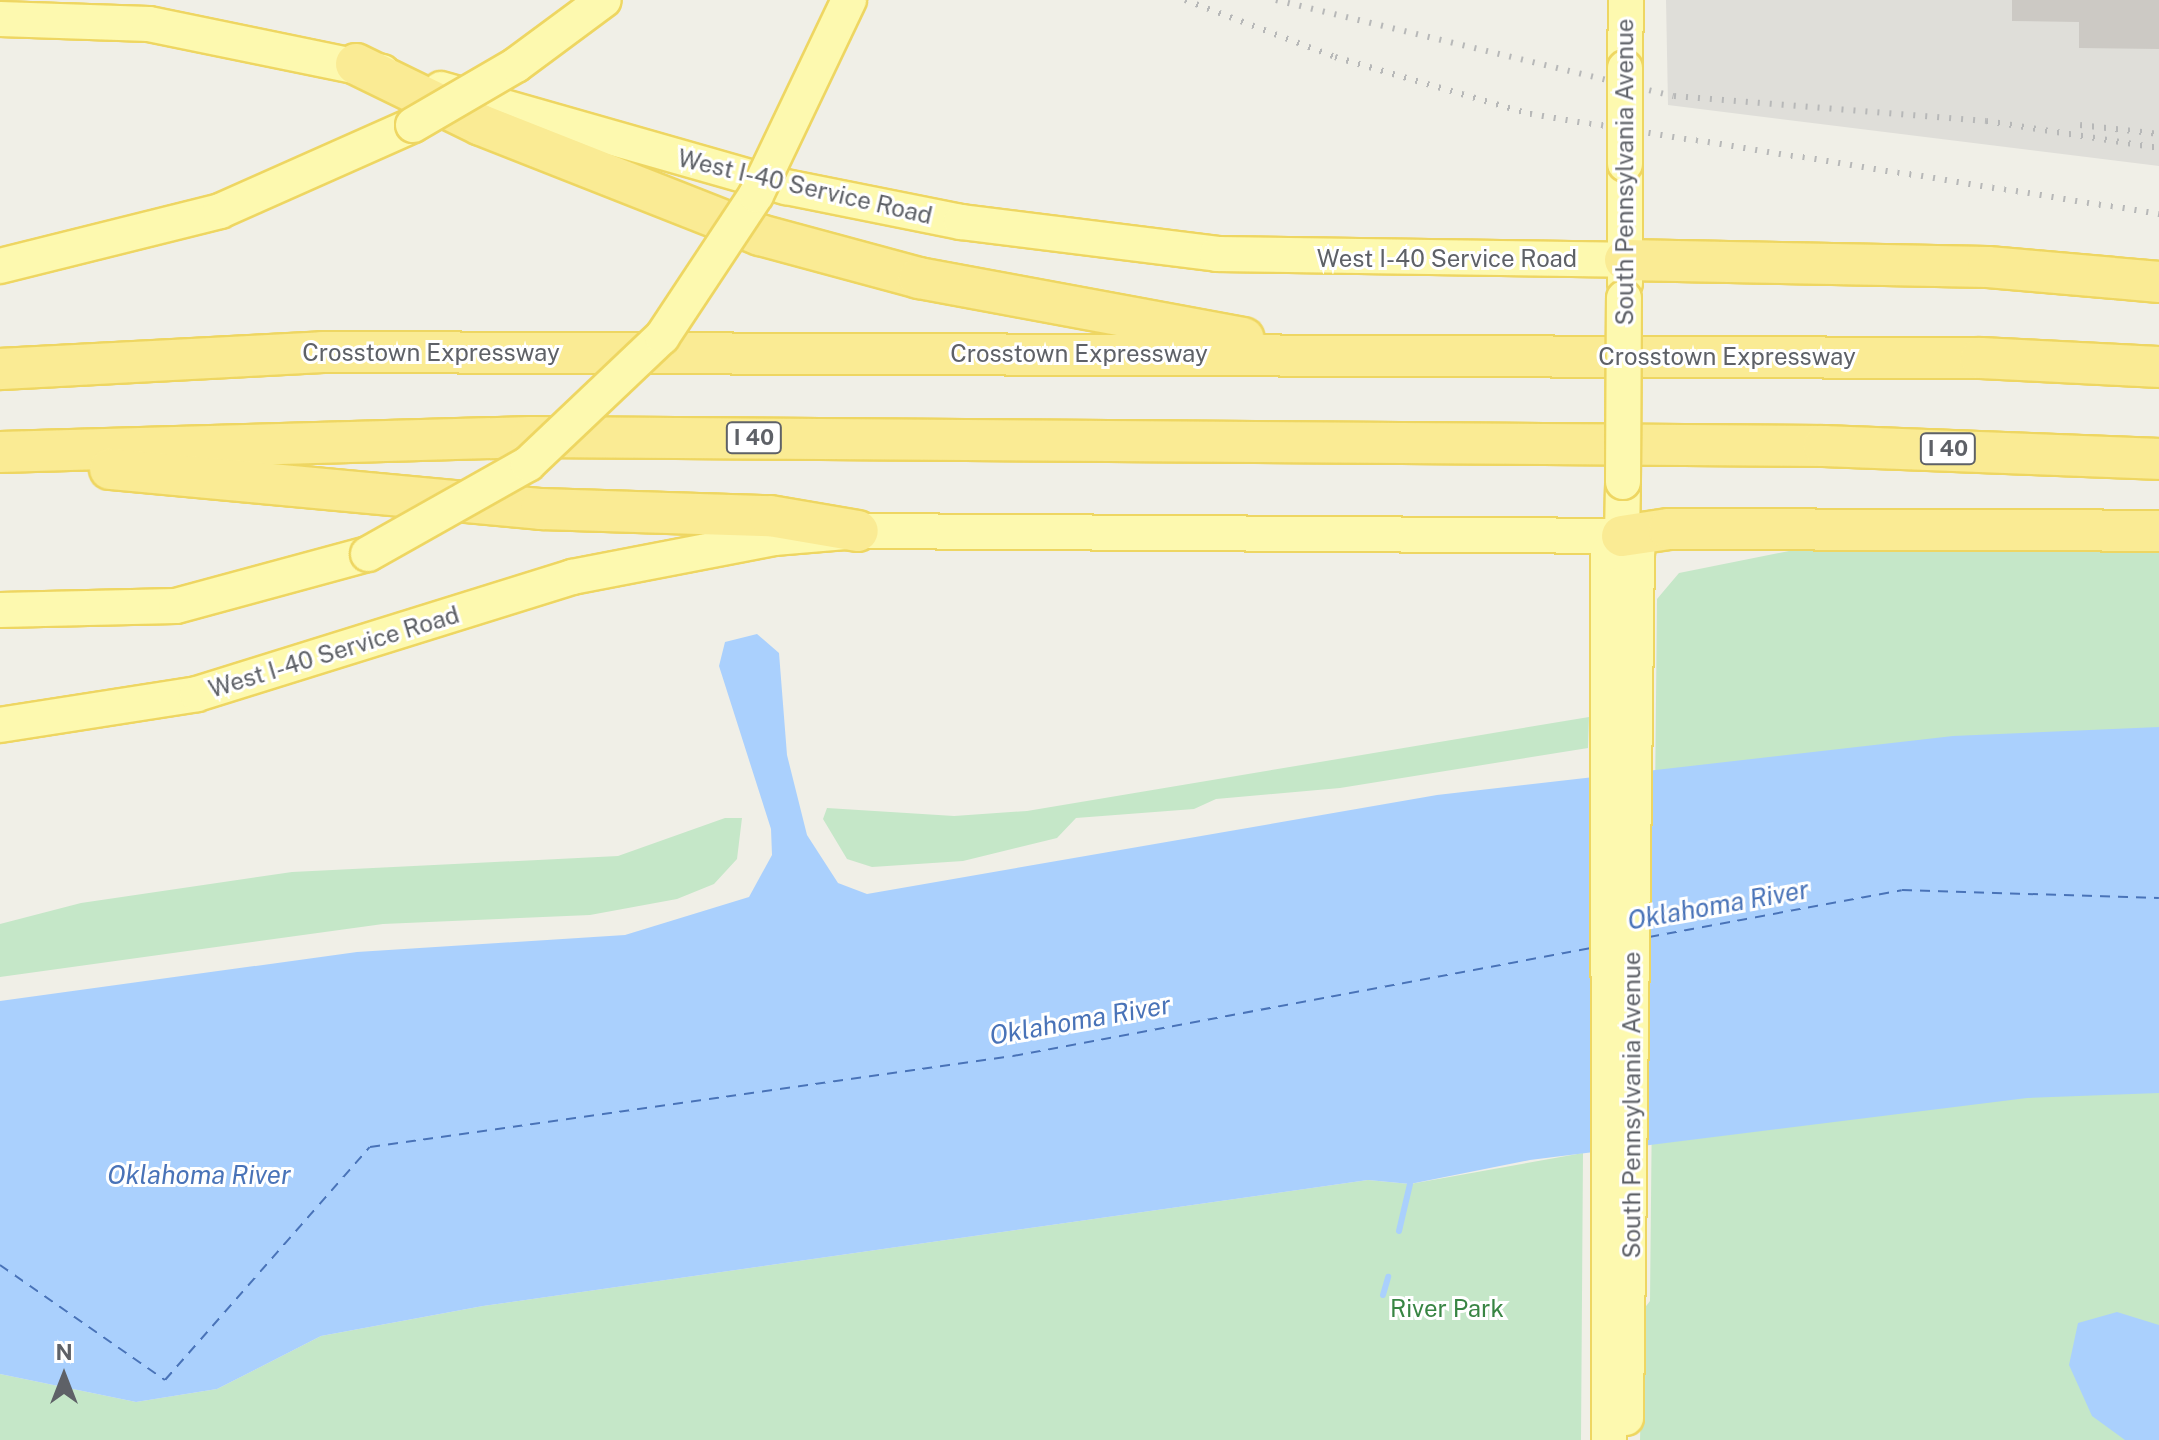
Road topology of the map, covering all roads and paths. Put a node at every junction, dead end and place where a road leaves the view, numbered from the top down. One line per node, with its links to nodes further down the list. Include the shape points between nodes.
1 (604, 0): 6 (main road, bridge, via 516,65 413,125 220,211)
2 (849, 0): 18 (main road, bridge, via 756,195 662,337 528,464 368,554 176,606)
3 (1626, 0): 7 (main road, South Pennsylvania Avenue, bridge)
4 (0, 19): 5 (main road, West I-40 Service Road, via 149,24)
5 (356, 64): 7 (main road, West I-40 Service Road, via 786,187 961,222 1217,254); 9 (highway, via 481,125 838,258)
6 (0, 266)
7 (1625, 279): 8 (highway, via 1988,267); 17 (main road, South Pennsylvania Avenue, bridge)
8 (2159, 282)
9 (1322, 355): 10 (highway, Crosstown Expressway, via 1981,358); 11 (highway, Crosstown Expressway, via 322,352)
10 (2159, 367)
11 (0, 369)
12 (0, 452): 13 (highway, I 40, via 531,437 1809,446)
13 (2159, 459)
14 (0, 460): 15 (highway, via 541,509 770,516)
15 (858, 531): 17 (main road, West I-40 Service Road); 19 (main road, West I-40 Service Road, via 643,560 197,694)
16 (2159, 531): 17 (highway, via 1669,529)
17 (1622, 536): 20 (main road, South Pennsylvania Avenue, via 1608,553 1622,597)
18 (0, 610)
19 (0, 725)
20 (1617, 1312): 21 (main road, South Pennsylvania Avenue); 22 (main road, South Pennsylvania Avenue)
21 (1609, 1440)
22 (1624, 1440)

